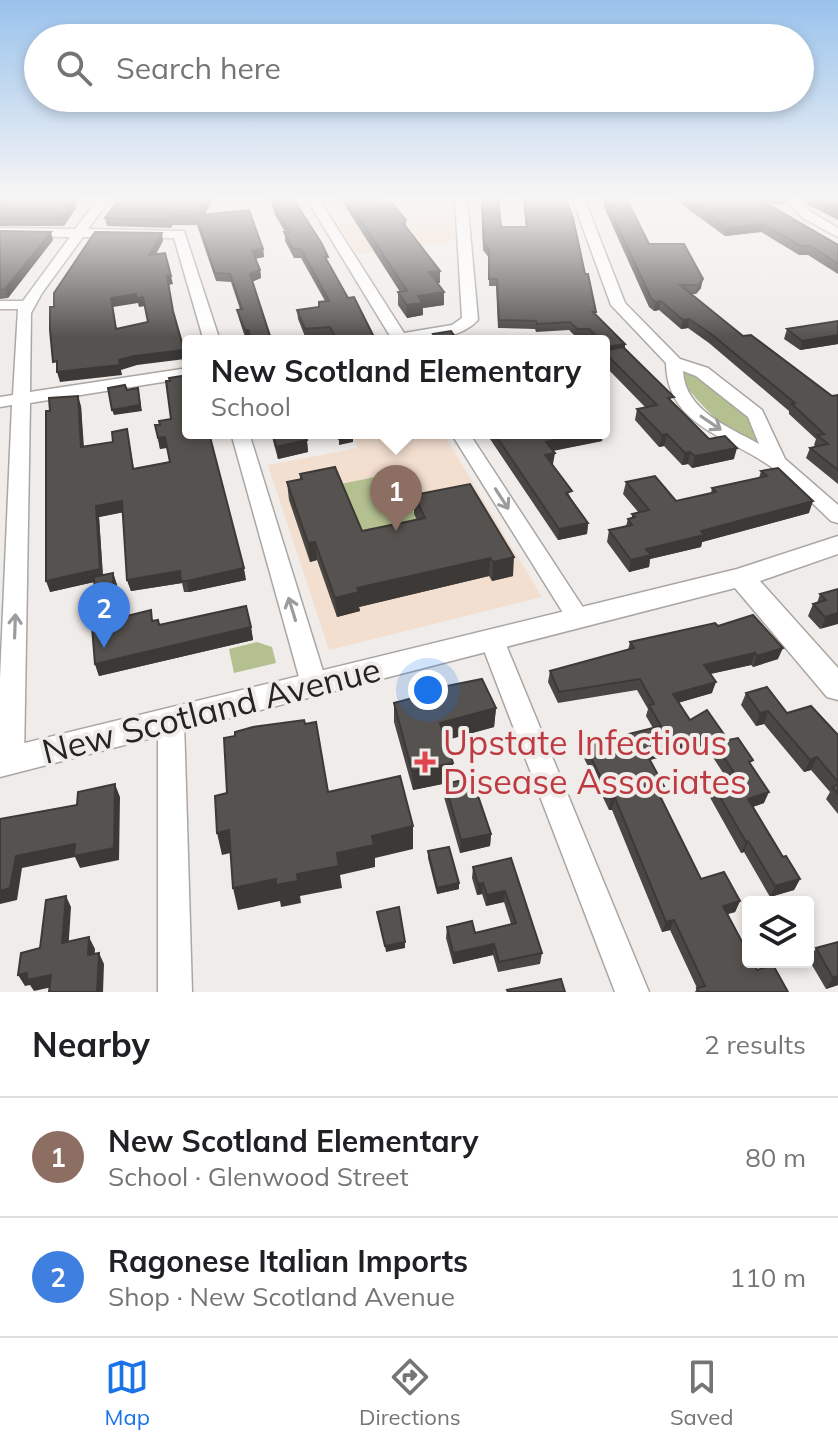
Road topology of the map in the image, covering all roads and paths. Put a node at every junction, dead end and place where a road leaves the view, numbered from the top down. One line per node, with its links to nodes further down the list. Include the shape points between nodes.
1 (72, 244): 7 (street)
2 (184, 244): 8 (street)
3 (339, 244): 9 (street)
4 (465, 244): 10 (street, via 470,321)
5 (595, 244): 11 (street, via 618,305)
6 (0, 305): 7 (street)
7 (27, 305): 13 (street)
8 (210, 335)
9 (393, 335)
10 (423, 335)
11 (674, 362): 16 (street, via 702,372 756,414); 16 (street, one-way to 16, via 672,377 688,405)
12 (182, 374): 13 (street)
13 (11, 401): 25 (street, one-way to 13)
14 (242, 439): 22 (street, one-way to 14)
15 (464, 439): 20 (street, one-way to 20)
16 (776, 461): 17 (street)
17 (838, 516)
18 (838, 545): 19 (street, New Scotland Avenue)
19 (741, 577): 20 (street, New Scotland Avenue); 23 (street)
20 (578, 618): 21 (street, New Scotland Avenue)
21 (492, 640): 22 (street, New Scotland Avenue); 27 (street)
22 (314, 684): 24 (street, New Scotland Avenue)
23 (838, 688)
24 (171, 720): 25 (street, New Scotland Avenue); 26 (street)
25 (5, 761)
26 (175, 992)
27 (632, 992)

